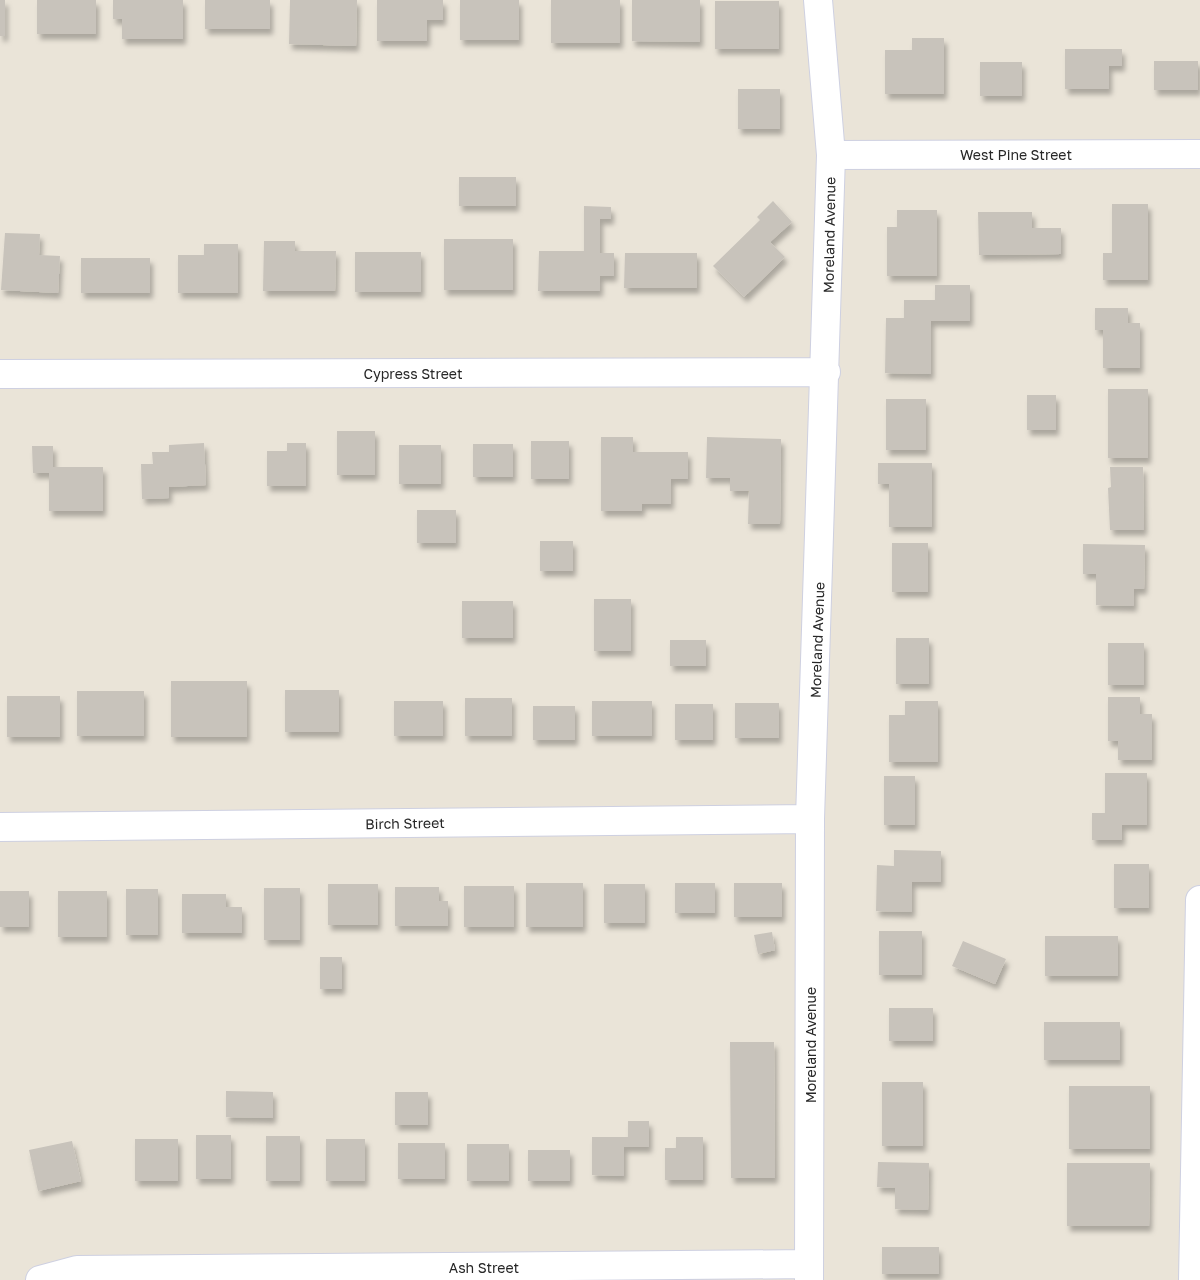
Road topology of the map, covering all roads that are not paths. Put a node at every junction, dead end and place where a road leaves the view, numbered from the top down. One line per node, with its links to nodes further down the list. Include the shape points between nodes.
1 (818, 0): 3 (street, Moreland Avenue)
2 (1200, 154): 3 (street, West Pine Street)
3 (832, 155): 4 (street, Moreland Avenue)
4 (826, 372): 5 (street, Cypress Street); 6 (street, Moreland Avenue)
5 (0, 374)
6 (810, 819): 7 (street, Birch Street); 9 (street, Moreland Avenue)
7 (0, 827)
8 (1200, 900): 11 (street)
9 (809, 1272): 10 (street, Ash Street, via 77,1270)
10 (40, 1280)
11 (1193, 1280)

